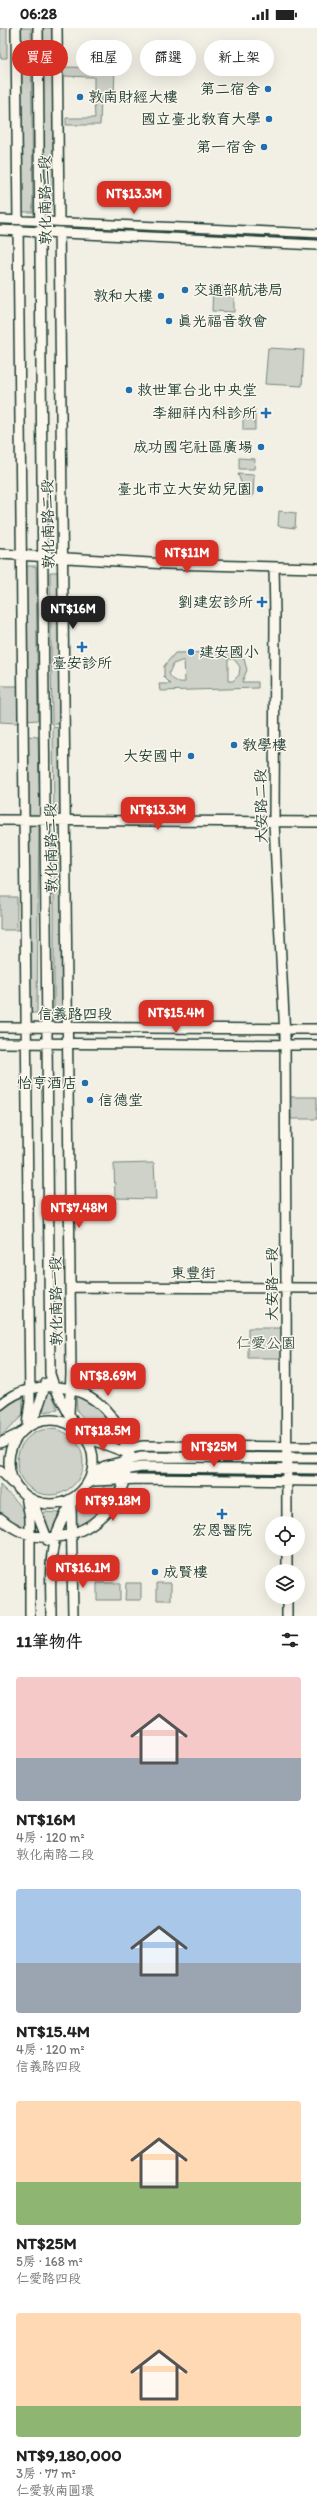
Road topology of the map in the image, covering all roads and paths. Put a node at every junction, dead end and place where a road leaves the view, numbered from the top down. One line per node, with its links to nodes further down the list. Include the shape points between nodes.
1 (16, 28): 5 (main road, 敦化南路二段)
2 (38, 28): 6 (main road, 敦化南路二段)
3 (57, 28): 7 (main road, 敦化南路二段)
4 (0, 220): 5 (main road)
5 (18, 220): 6 (main road); 9 (main road, 敦化南路二段)
6 (39, 221): 7 (main road); 10 (main road, 敦化南路二段)
7 (59, 222): 11 (main road, 敦化南路二段); 12 (main road)
8 (0, 230): 9 (main road)
9 (18, 231): 10 (main road); 15 (main road, 敦化南路二段)
10 (39, 232): 11 (main road); 16 (main road, 敦化南路二段)
11 (59, 233): 13 (main road); 17 (main road, 敦化南路二段)
12 (317, 234)
13 (317, 245)
14 (0, 554): 15 (main road)
15 (21, 555): 16 (main road); 21 (main road, 敦化南路二段)
16 (42, 556): 17 (main road); 22 (main road, 敦化南路二段)
17 (62, 558): 18 (main road); 23 (main road, 敦化南路二段)
18 (274, 567): 19 (main road); 25 (main road, 大安路二段)
19 (317, 568)
20 (0, 820): 21 (main road)
21 (23, 820): 22 (main road); 27 (main road, 敦化南路二段)
22 (44, 820): 23 (main road); 28 (main road, 敦化南路二段)
23 (65, 821): 25 (main road, via 197,820); 29 (main road, 敦化南路二段)
24 (317, 822): 25 (main road)
25 (274, 823): 30 (main road, 大安路二段)
26 (0, 1027): 27 (main road, 信義路四段)
27 (25, 1028): 28 (main road, 信義路四段); 33 (main road, 敦化南路二段)
28 (47, 1028): 29 (main road, 信義路四段); 34 (main road, 敦化南路一段)
29 (66, 1028): 30 (main road, 信義路四段); 35 (main road, 敦化南路二段)
30 (285, 1029): 31 (main road, 信義路四段); 36 (main road, 大安路二段)
31 (317, 1029)
32 (0, 1043): 33 (main road, 信義路四段)
33 (25, 1043): 34 (main road, 信義路四段); 42 (main road, 敦化南路一段)
34 (47, 1043): 35 (main road, 信義路四段); 41 (main road, 敦化南路一段)
35 (67, 1044): 36 (main road, 信義路四段); 38 (main road, 敦化南路一段)
36 (285, 1045): 37 (main road, 信義路四段); 39 (main road, 大安路一段)
37 (317, 1045)
38 (70, 1287): 39 (main road, 東豐街); 43 (main road, 敦化南路一段)
39 (286, 1288): 40 (main road, 東豐街); 50 (main road, 大安路一段)
40 (317, 1288)
41 (49, 1386): 42 (main road); 43 (main road); 45 (main road, 敦化南路一段); 46 (main road, 敦化南路一段, via 37,1411)
42 (29, 1389): 44 (main road); 46 (main road, 敦化南路一段)
43 (70, 1389): 45 (main road, 敦化南路一段); 52 (main road, via 87,1396 107,1412 120,1430)
44 (0, 1405)
45 (69, 1413): 47 (main road, 敦化南路一段)
46 (23, 1429): 47 (main road, via 46,1420 63,1421); 49 (main road); 63 (main road, via 10,1449 8,1462)
47 (77, 1429): 48 (main road)
48 (85, 1437): 52 (main road); 59 (main road, via 92,1454)
49 (0, 1442)
50 (287, 1446): 51 (main road); 52 (main road, via 142,1446); 53 (main road, 大安路一段)
51 (317, 1447)
52 (126, 1454): 53 (main road, via 141,1457); 58 (main road); 59 (main road, via 104,1466)
53 (287, 1458): 54 (main road); 55 (main road, 大安路一段)
54 (317, 1458)
55 (287, 1469): 56 (main road); 58 (main road, via 141,1467); 60 (main road, 大安路一段)
56 (317, 1469)
57 (0, 1471): 63 (main road)
58 (125, 1475): 59 (main road); 60 (main road); 69 (main road, via 114,1503 106,1513 87,1528)
59 (90, 1480): 64 (main road)
60 (287, 1480): 61 (main road); 67 (main road, 大安路一段)
61 (317, 1480)
62 (0, 1481): 63 (main road)
63 (14, 1484): 65 (main road)
64 (78, 1495): 65 (main road, via 57,1504 35,1501); 66 (main road)
65 (26, 1496): 70 (main road); 71 (main road)
66 (71, 1503): 69 (main road); 71 (main road)
67 (287, 1516)
68 (0, 1518): 70 (main road, via 13,1528)
69 (72, 1534): 71 (main road); 75 (main road)
70 (30, 1535): 71 (main road); 73 (main road)
71 (51, 1537): 74 (main road)
72 (287, 1604): 76 (main road)
73 (30, 1616)
74 (51, 1616)
75 (73, 1616)
76 (287, 1616)

